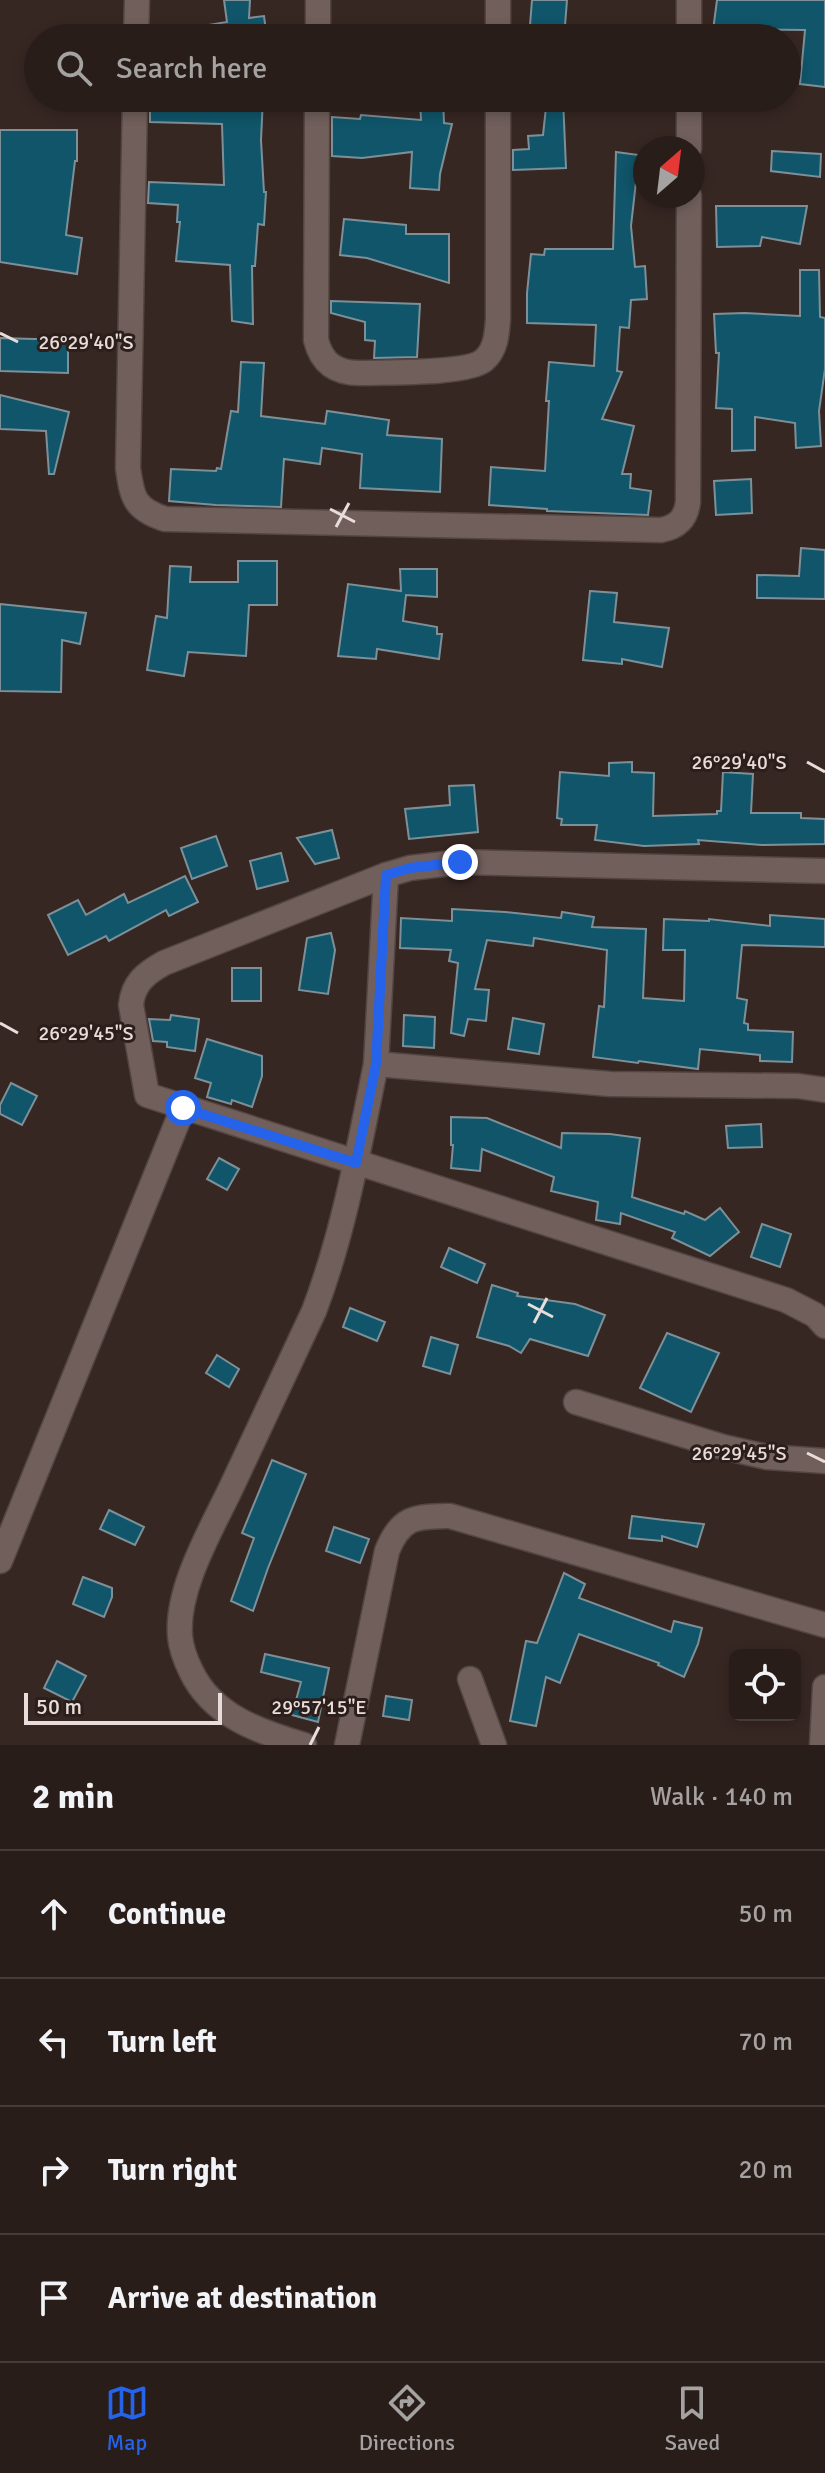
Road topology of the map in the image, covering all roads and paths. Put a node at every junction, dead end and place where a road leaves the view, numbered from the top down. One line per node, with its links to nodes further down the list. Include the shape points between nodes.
1 (137, 0): 5 (street)
2 (318, 0): 6 (street)
3 (498, 0): 7 (street)
4 (689, 0): 8 (street)
5 (136, 24)
6 (318, 24)
7 (498, 24)
8 (689, 24)
9 (135, 112): 14 (street, via 128,468 139,505 165,519 671,528 686,514 688,502)
10 (317, 112): 11 (street, via 316,340 325,361 344,373 469,368 487,358 498,319)
11 (498, 112)
12 (689, 112): 13 (street)
13 (689, 136)
14 (689, 208)
15 (825, 871): 16 (street, via 460,862)
16 (386, 875): 17 (street); 19 (street, via 164,963 141,978 131,1005 147,1095)
17 (376, 1064): 18 (street, via 610,1084); 20 (street)
18 (825, 1090)
19 (183, 1108): 20 (street); 24 (street)
20 (356, 1163): 21 (street, via 786,1300); 28 (street, via 325,1283 198,1557 181,1617 186,1660 215,1704 243,1723)
21 (825, 1326)
22 (576, 1402): 23 (street, via 723,1447)
23 (825, 1461)
24 (0, 1561)
25 (825, 1625): 29 (street, via 450,1516 417,1517 394,1534 387,1551)
26 (470, 1679): 30 (street)
27 (825, 1687): 31 (street)
28 (304, 1745)
29 (347, 1745)
30 (494, 1745)
31 (822, 1745)

